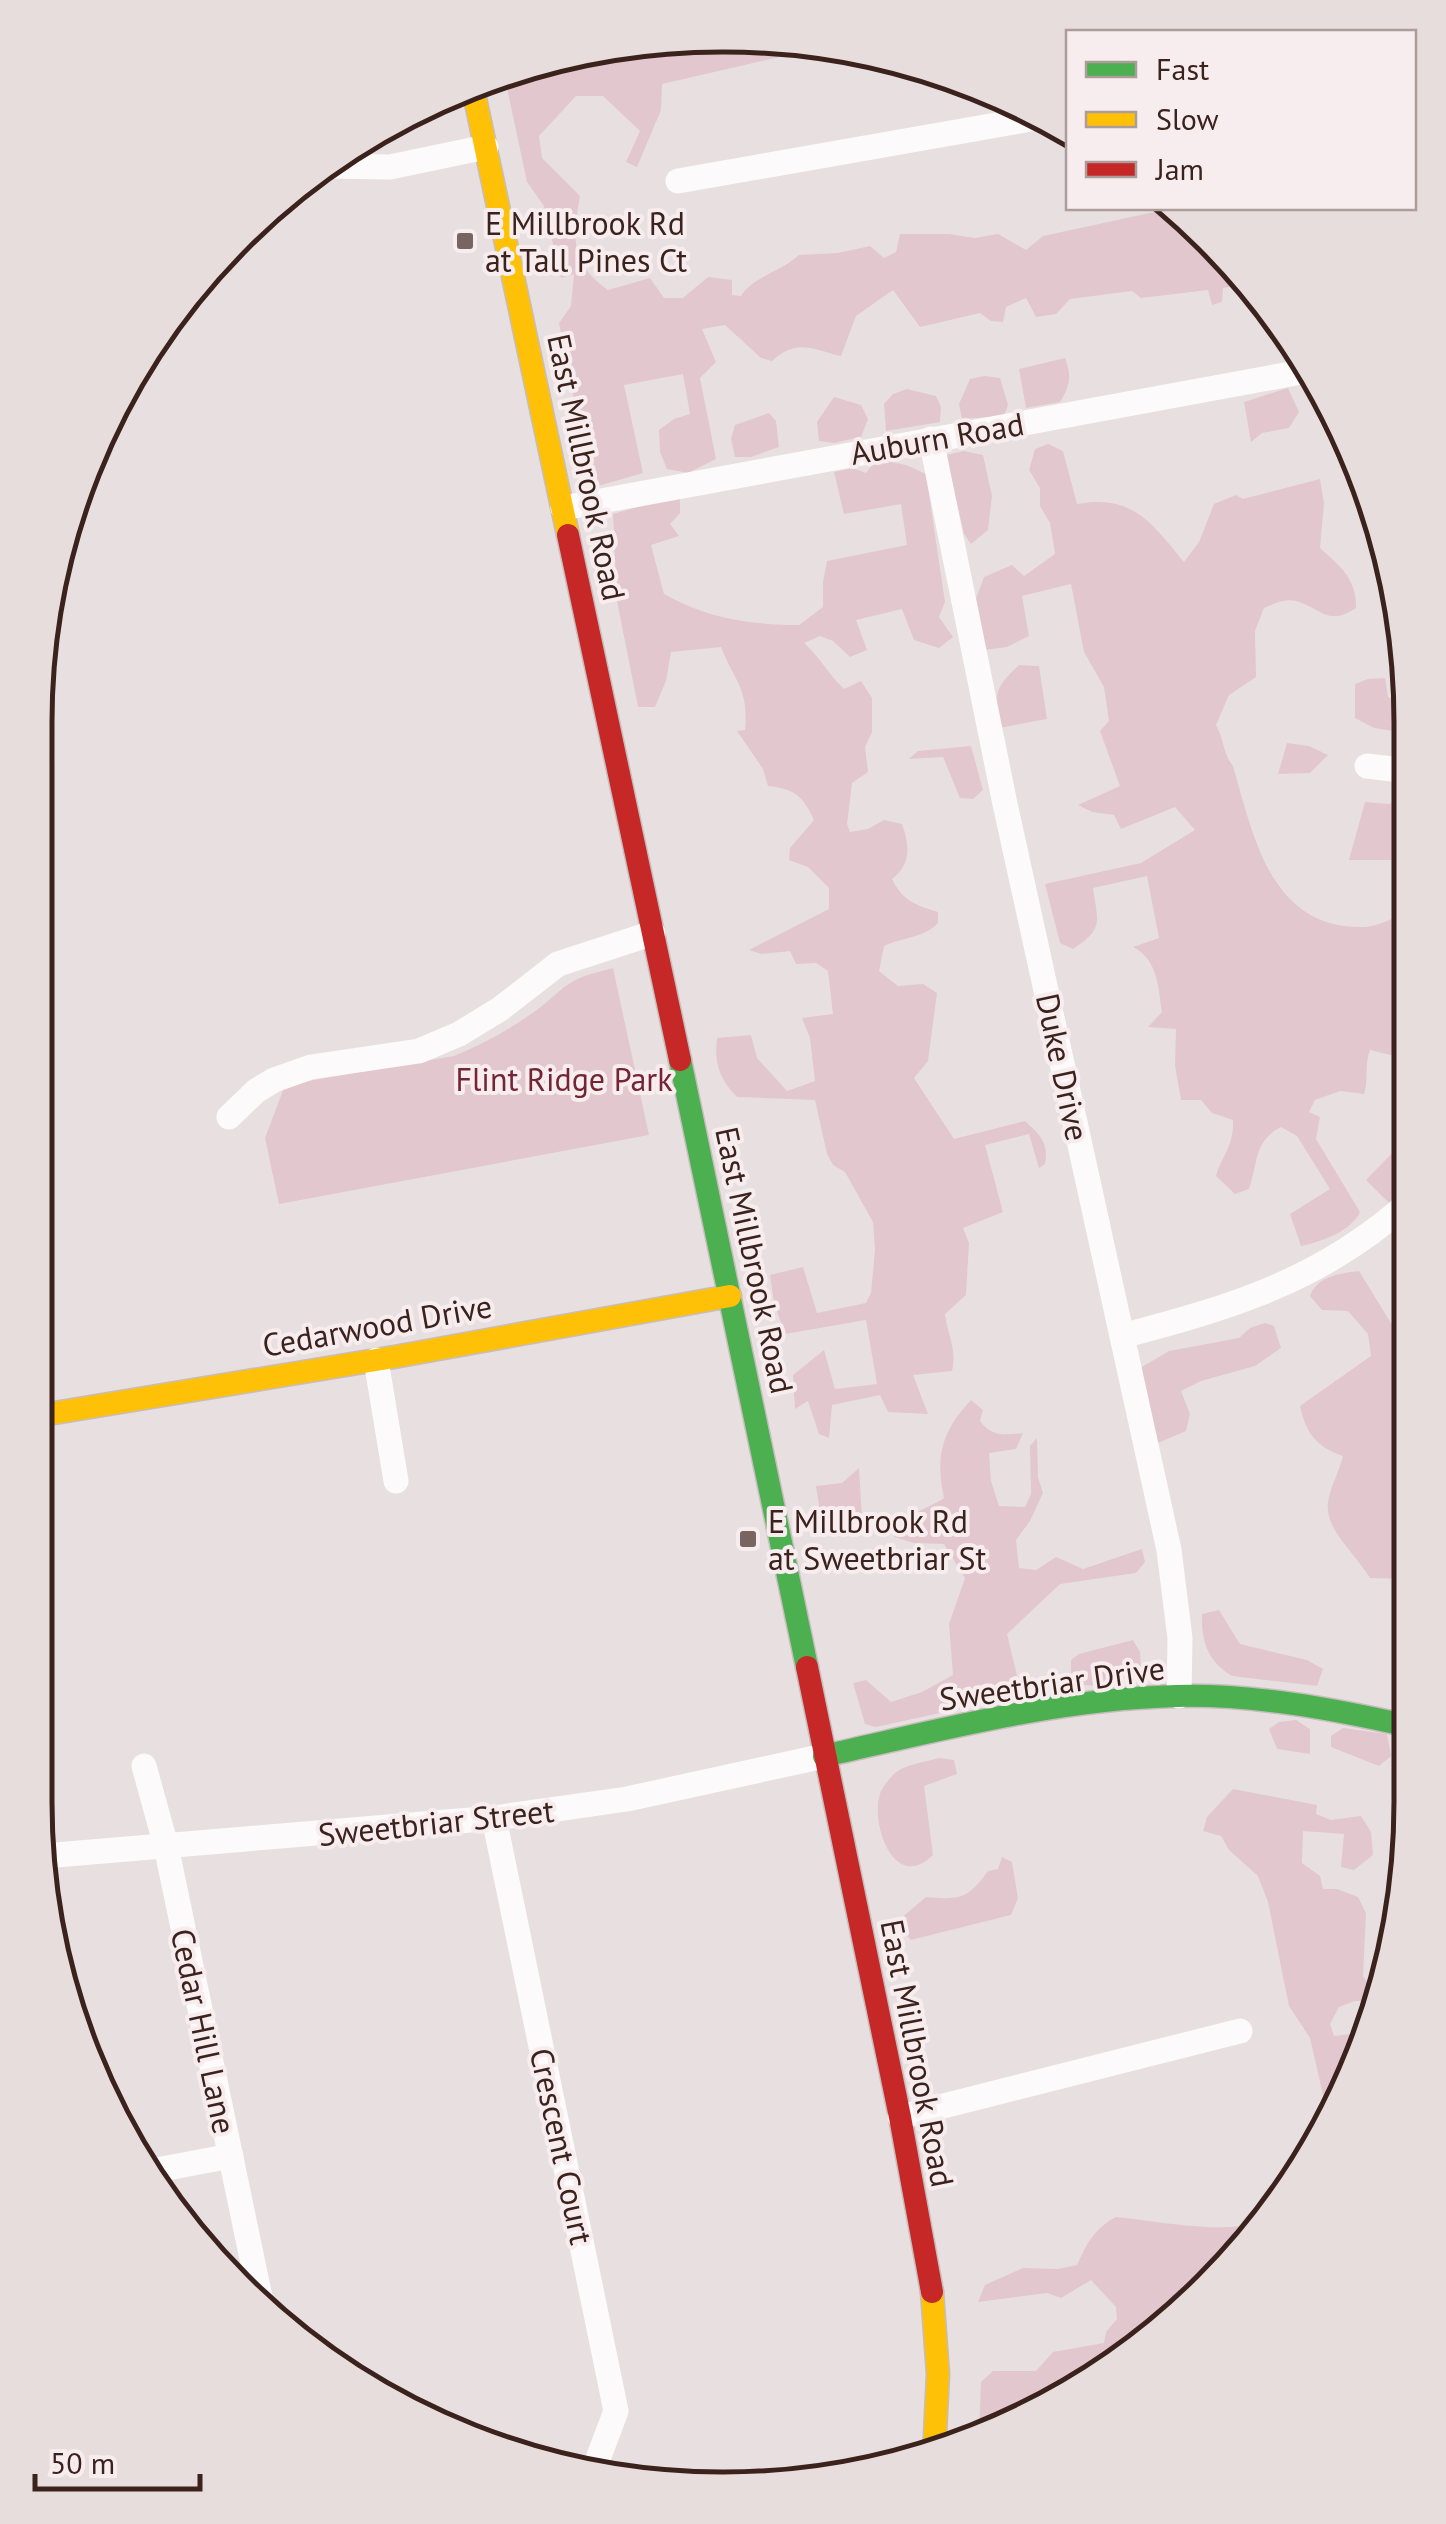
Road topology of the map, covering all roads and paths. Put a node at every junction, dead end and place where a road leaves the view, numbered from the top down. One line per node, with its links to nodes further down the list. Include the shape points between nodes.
1 (476, 100): 3 (main road, East Millbrook Road)
2 (1018, 121): 5 (street)
3 (486, 147): 4 (street, via 390,167); 8 (main road, East Millbrook Road)
4 (348, 166)
5 (678, 180)
6 (1295, 373): 7 (street, Auburn Road)
7 (931, 439): 8 (street, Auburn Road); 15 (street, Duke Drive)
8 (563, 508): 11 (main road, East Millbrook Road)
9 (1367, 766): 10 (street)
10 (1394, 769)
11 (653, 933): 12 (street, via 558,964 500,1009 420,1050 311,1067 274,1080); 14 (main road, East Millbrook Road)
12 (229, 1117)
13 (1394, 1215): 15 (street, via 1352,1248 1273,1290)
14 (730, 1296): 16 (main road, Cedarwood Drive); 21 (main road, East Millbrook Road)
15 (1122, 1336): 19 (street, Duke Drive, via 1176,1597)
16 (376, 1360): 17 (main road, Cedarwood Drive); 18 (street)
17 (52, 1413)
18 (396, 1480)
19 (1178, 1696): 20 (main road, Sweetbriar Drive, via 1318,1706); 21 (main road, Sweetbriar Drive, via 1050,1711)
20 (1394, 1723)
21 (824, 1756): 23 (street, Sweetbriar Street, via 627,1799); 27 (main road, East Millbrook Road)
22 (144, 1766): 24 (street, Cedar Hill Lane)
23 (494, 1818): 24 (street, Sweetbriar Street); 32 (street, Crescent Court, via 616,2410)
24 (166, 1846): 25 (street, Sweetbriar Street); 28 (street, Cedar Hill Lane)
25 (55, 1855)
26 (1240, 2031): 27 (street)
27 (900, 2117): 31 (main road, East Millbrook Road, via 934,2306)
28 (230, 2156): 29 (street); 30 (street, Cedar Hill Lane)
29 (162, 2169)
30 (257, 2282)
31 (935, 2437)
32 (597, 2460)

